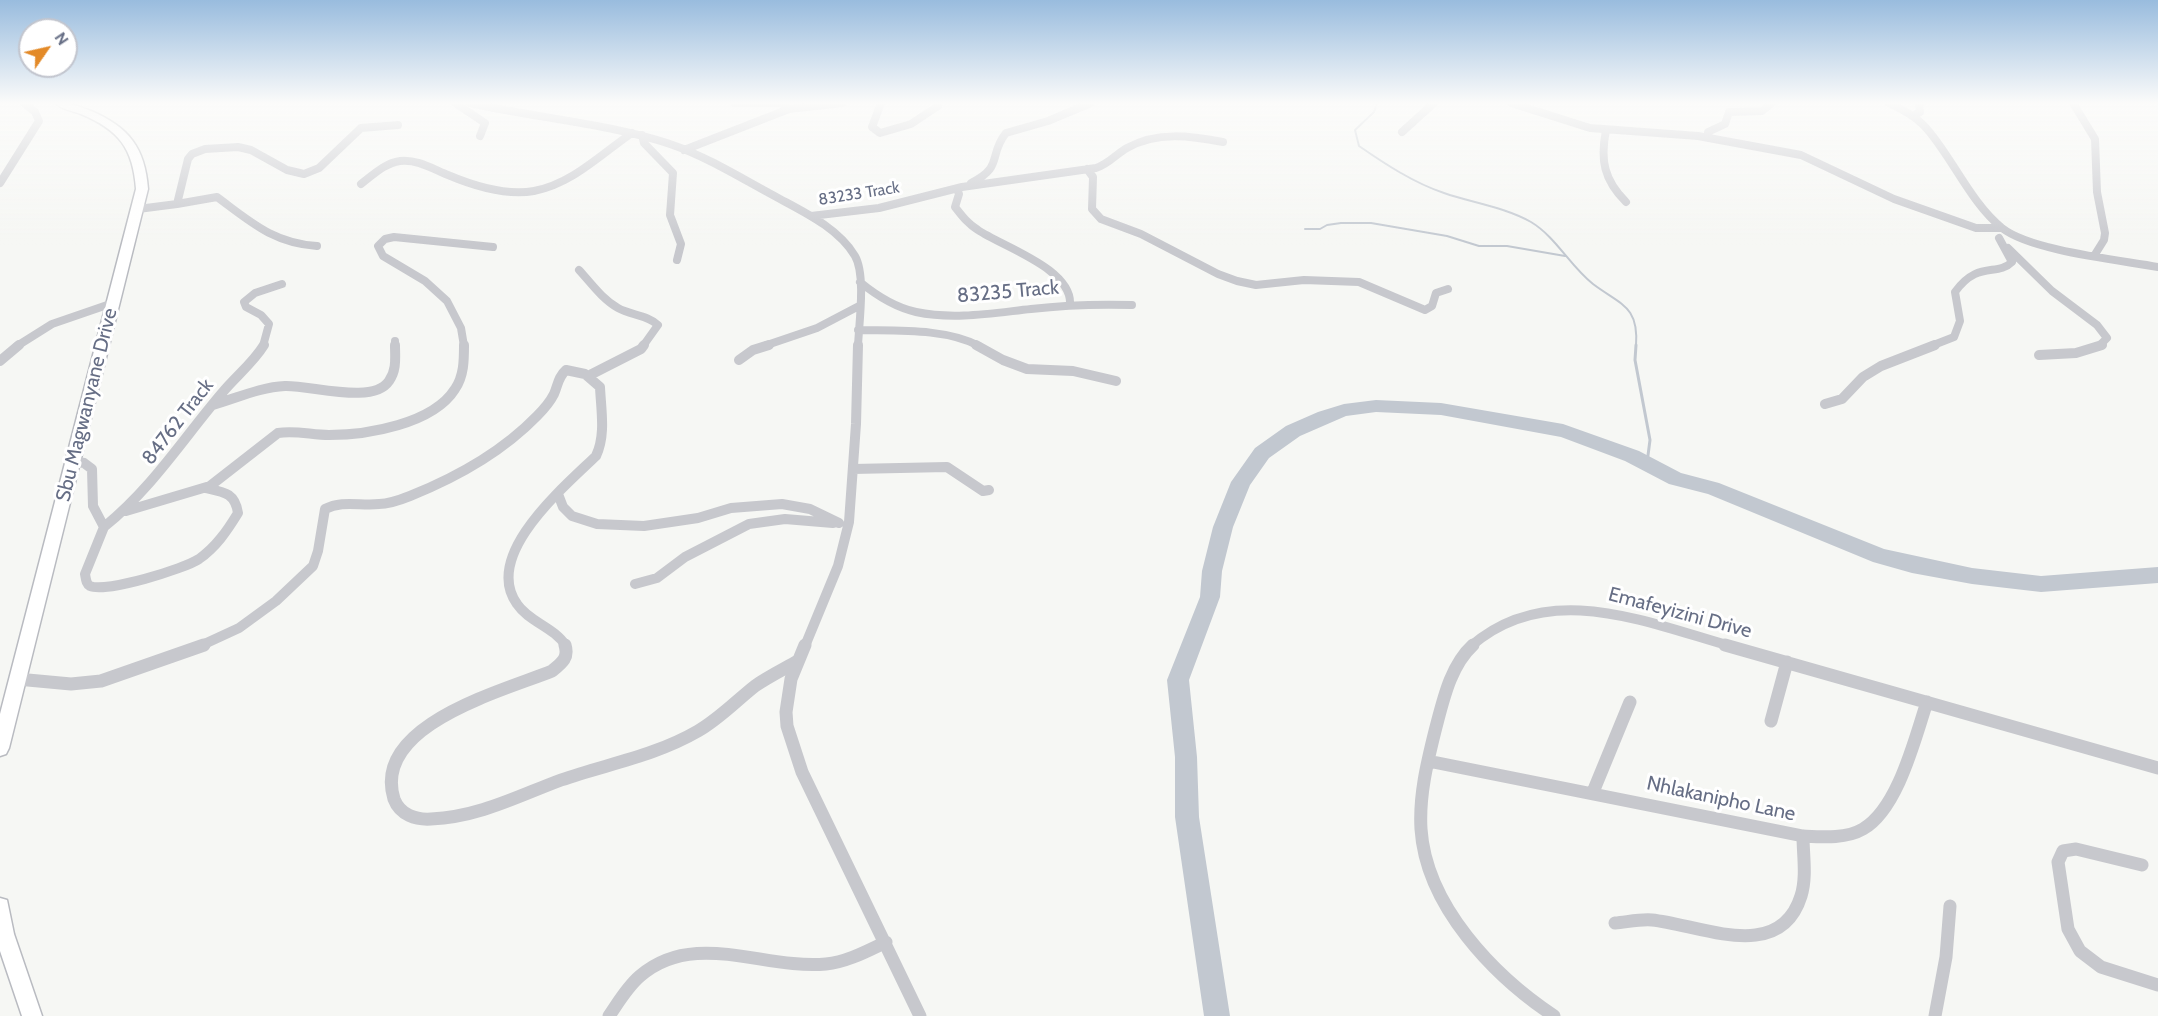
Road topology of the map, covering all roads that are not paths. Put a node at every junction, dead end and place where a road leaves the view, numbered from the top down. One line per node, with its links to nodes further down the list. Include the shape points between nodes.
1 (20, 150): 16 (street)
2 (135, 150): 21 (main road, Sbu Magwanyane Drive, via 142,173)
3 (197, 150): 20 (street, via 188,159)
4 (247, 150): 5 (street, via 276,166 304,174)
5 (337, 150)
6 (612, 150): 17 (street, via 554,186 537,191 501,191 404,161 390,164)
7 (651, 150): 27 (street, via 673,173 670,215 681,244)
8 (684, 150): 22 (street)
9 (999, 150): 18 (street, via 988,174)
10 (1123, 150): 15 (street, 83233 Track, via 1106,165)
11 (1603, 150): 19 (street, via 1607,180)
12 (1777, 150): 23 (street, via 1802,155 1894,199)
13 (1942, 150): 23 (street)
14 (2095, 150): 26 (street, via 2104,240)
15 (1087, 169): 18 (street, 83233 Track); 32 (street, via 1093,177 1092,208 1101,219 1237,281 1256,285 1304,280 1359,282 1425,310 1432,306 1436,293)
16 (0, 183)
17 (361, 184)
18 (959, 188): 22 (street, 83233 Track, via 879,208); 34 (street, via 955,207 959,214 1062,280 1071,294)
19 (1626, 202)
20 (177, 204): 21 (street); 24 (street, via 219,198 243,219 281,242)
21 (138, 208): 33 (main road, Sbu Magwanyane Drive)
22 (811, 216): 30 (street, via 850,249 859,266)
23 (1997, 232): 26 (street); 39 (street, via 2052,291 2097,325 2107,338 2103,345 2093,349); 44 (street, via 2012,262 1971,273 1963,280 1955,292 1960,321 1954,337 1881,366 1863,377 1842,399)
24 (317, 246)
25 (493, 247): 48 (street, via 394,237 378,246 383,256 434,286 459,322 464,367 447,401 430,412 364,435 278,433)
26 (2094, 256): 28 (street)
27 (677, 260)
28 (2158, 267)
29 (579, 270): 42 (street, via 607,302 658,325 641,349)
30 (860, 282): 34 (street, 83235 Track, via 886,303 946,315 983,316); 36 (street)
31 (282, 284): 45 (street, 84762 Track, via 246,299 244,305 266,320 269,331 259,352)
32 (1448, 289)
33 (113, 303): 41 (street, via 42,327); 46 (main road, Sbu Magwanyane Drive)
34 (1070, 305): 35 (street, 83235 Track)
35 (1132, 305)
36 (859, 306): 37 (street); 40 (street, via 817,328 753,350)
37 (858, 330): 43 (street, via 922,332 968,340 1027,369 1073,371); 47 (street)
38 (395, 341): 45 (street, via 394,372 374,392 283,386)
39 (2039, 355)
40 (739, 360)
41 (0, 361)
42 (588, 376): 50 (street, via 597,382 602,393 600,447 596,456); 57 (street, via 570,370 562,372 556,391 541,412 484,457 439,484 384,504 335,504 325,509 313,566 276,601 239,628 101,681 71,684)
43 (1116, 381)
44 (1825, 404)
45 (213, 405): 51 (street, 84762 Track)
46 (73, 461): 53 (street, via 92,469 93,506); 57 (main road, Sbu Magwanyane Drive)
47 (853, 469): 49 (street, via 947,467 983,491); 52 (street)
48 (206, 488): 51 (street); 53 (street, via 227,492 236,500 238,513 211,552 185,568 90,586 86,582 88,564)
49 (989, 490)
50 (558, 494): 52 (street, via 572,516 597,524 645,526 698,518 731,508 782,504 810,509); 55 (street, via 530,525 514,552 508,579 510,592 522,611 563,640 565,660 552,671 438,720 408,740 394,763 391,777 393,796 406,815 430,819 493,807 550,784 659,750 701,729 760,682)
51 (126, 511): 53 (street, 84762 Track)
52 (844, 523): 54 (street, via 786,519 748,524 657,578); 55 (street, via 838,566)
53 (104, 527)
54 (635, 584)
55 (798, 661): 70 (street, via 786,712 791,743)
56 (1787, 662): 59 (street, Emafeyizini Drive); 60 (street); 62 (street, Emafeyizini Drive, via 1609,613 1557,609 1530,614 1496,628 1460,659 1443,702)
57 (17, 679): 61 (main road, Sbu Magwanyane Drive)
58 (1630, 702): 64 (street)
59 (1927, 702): 63 (street, Emafeyizini Drive); 65 (street, Nhlakanipho Lane, via 1894,790 1875,820 1853,833)
60 (1771, 721)
61 (0, 748)
62 (1428, 761): 64 (street, Nhlakanipho Lane); 75 (street, Emafeyizini Drive, via 1420,827 1426,858 1442,896 1461,928 1492,966)
63 (2158, 768)
64 (1593, 792): 65 (street, Nhlakanipho Lane)
65 (1803, 836): 69 (street, via 1801,898 1790,920 1771,933 1741,936 1647,920)
66 (2142, 865): 71 (street, via 2076,849 2063,851 2058,862 2068,929 2079,951 2100,967)
67 (1950, 906): 76 (street)
68 (0, 907): 72 (main road, via 4,934)
69 (1615, 923)
70 (886, 942): 73 (street, via 829,964 813,965 724,953 677,955 642,974); 74 (street)
71 (2158, 985)
72 (32, 1016)
73 (609, 1016)
74 (920, 1016)
75 (1554, 1016)
76 (1935, 1016)

